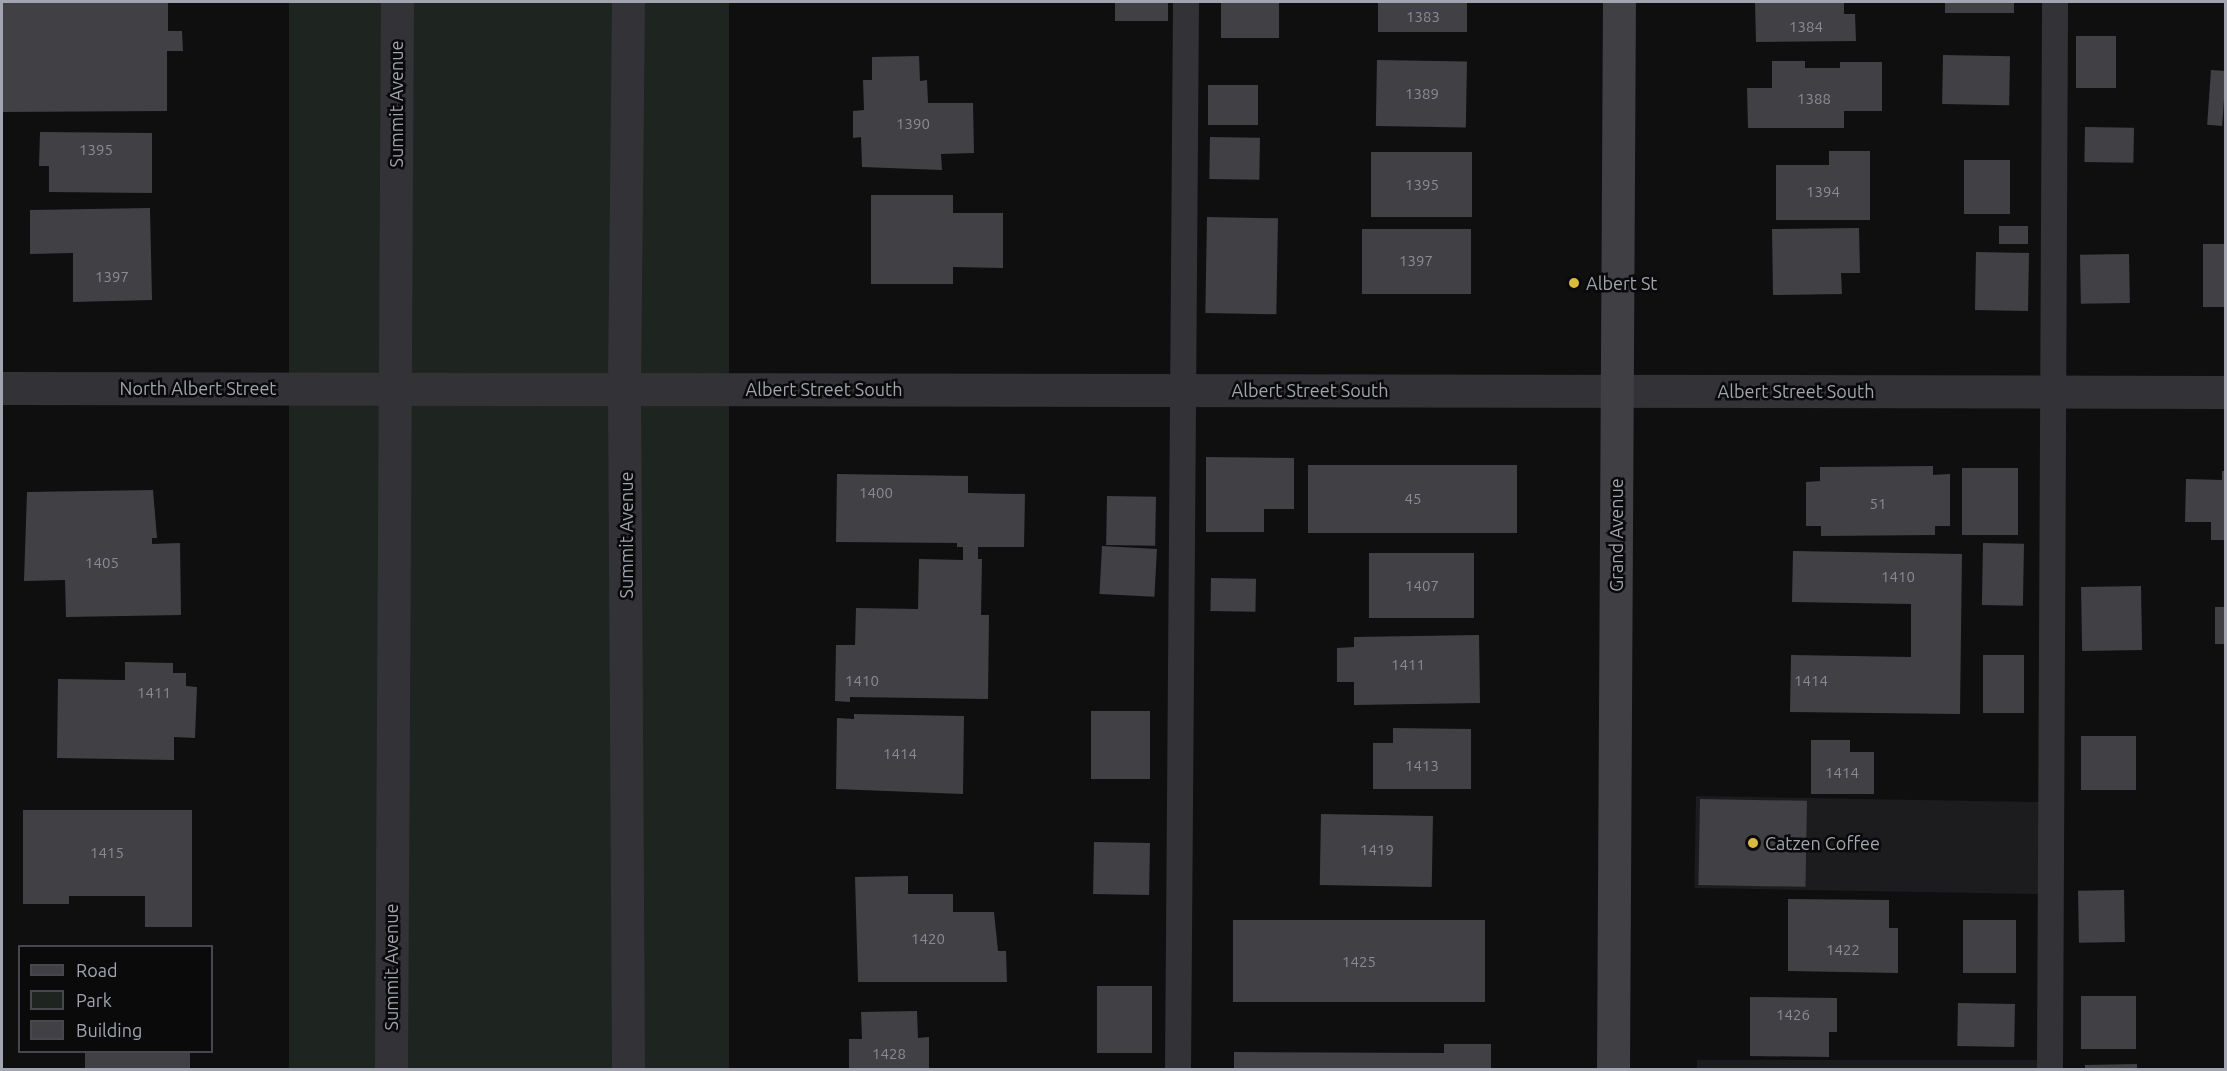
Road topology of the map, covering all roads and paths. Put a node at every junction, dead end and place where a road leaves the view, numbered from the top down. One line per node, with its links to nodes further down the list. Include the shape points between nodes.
1 (397, 2): 7 (street, Summit Avenue)
2 (628, 2): 8 (street, Summit Avenue)
3 (1186, 2): 9 (lane)
4 (1619, 2): 10 (main road, Grand Avenue)
5 (2055, 2): 11 (lane)
6 (2, 388): 7 (street, North Albert Street)
7 (394, 389): 8 (street, Albert Street South); 13 (street, Summit Avenue)
8 (624, 389): 9 (street, Albert Street South); 14 (street, Summit Avenue)
9 (1184, 390): 10 (street, Albert Street South); 15 (lane)
10 (1618, 391): 11 (street, Albert Street South); 16 (main road, Grand Avenue)
11 (2053, 391): 12 (street, Albert Street South); 17 (lane)
12 (2226, 392)
13 (391, 1070)
14 (628, 1070)
15 (1178, 1070)
16 (1613, 1070)
17 (2050, 1070)

